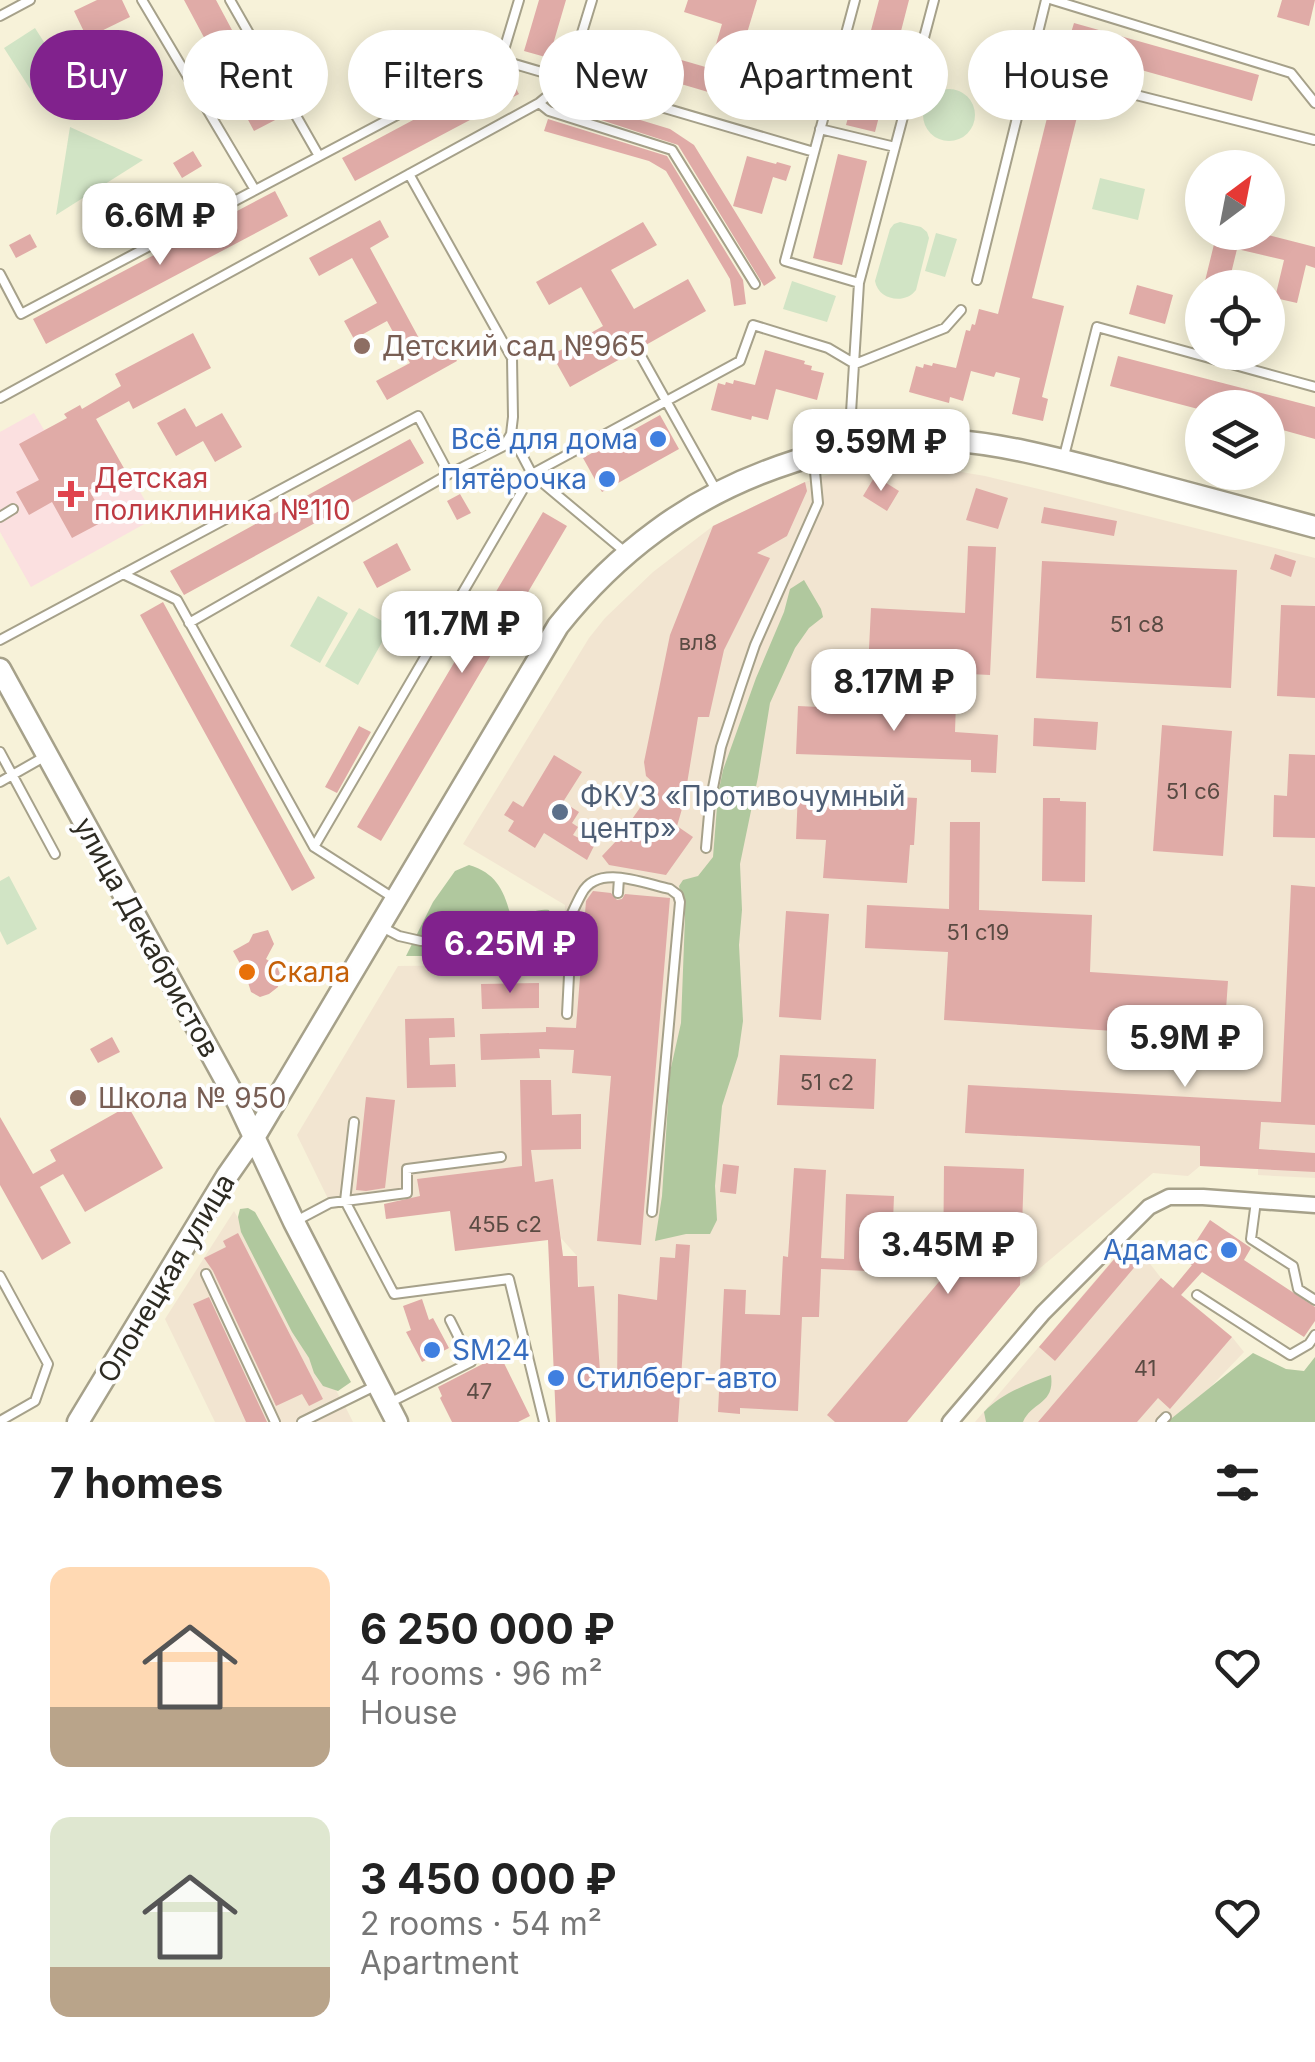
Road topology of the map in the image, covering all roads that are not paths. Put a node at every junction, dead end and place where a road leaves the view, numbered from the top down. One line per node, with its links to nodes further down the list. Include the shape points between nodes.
1 (30, 0): 9 (lane)
2 (142, 0): 27 (lane)
3 (230, 0): 25 (lane)
4 (519, 0): 10 (lane)
5 (592, 0): 11 (lane)
6 (856, 0): 20 (lane)
7 (934, 0): 23 (lane)
8 (1050, 0): 12 (lane); 15 (lane, via 1290,74)
9 (0, 16)
10 (510, 30)
11 (583, 30)
12 (1041, 30)
13 (1144, 97): 22 (lane)
14 (539, 103): 26 (lane)
15 (1315, 103)
16 (684, 113): 24 (lane)
17 (387, 120): 25 (lane)
18 (577, 120): 31 (lane, via 672,150)
19 (1017, 120): 29 (lane)
20 (820, 128): 23 (lane); 24 (lane)
21 (1315, 128): 22 (lane)
22 (1314, 140)
23 (895, 147): 30 (lane)
24 (814, 152): 30 (lane, via 785,261)
25 (319, 156): 27 (lane)
26 (409, 174): 36 (lane); 38 (lane, via 512,358)
27 (254, 190): 28 (lane, via 21,314)
28 (0, 274)
29 (977, 280)
30 (859, 283): 34 (lane)
31 (755, 284)
32 (961, 310): 34 (lane, via 944,328)
33 (637, 350): 37 (lane)
34 (855, 364): 37 (lane, via 828,348 753,325 740,361); 39 (lane)
35 (1315, 387): 41 (lane, via 1097,327)
36 (0, 398)
37 (666, 400): 43 (lane); 44 (lane)
38 (511, 434): 42 (lane, via 504,446); 43 (lane)
39 (849, 447): 40 (street, Олонецкая улица); 41 (street, Олонецкая улица, via 944,440)
40 (814, 456): 44 (street, Олонецкая улица); 58 (lane, via 818,502 736,702 710,803)
41 (1063, 460): 47 (street, Олонецкая улица)
42 (449, 474): 49 (lane, via 418,416); 50 (lane)
43 (532, 474): 48 (lane); 57 (lane)
44 (718, 494): 48 (street, Олонецкая улица)
45 (13, 509): 46 (lane)
46 (0, 517)
47 (1315, 527)
48 (628, 555): 62 (street, Олонецкая улица, via 558,626)
49 (123, 574): 50 (lane, via 177,600); 51 (lane)
50 (189, 623): 57 (lane)
51 (0, 640)
52 (0, 670): 54 (street, улица Декабристов)
53 (0, 752): 55 (lane)
54 (47, 756): 55 (lane); 67 (street, улица Декабристов)
55 (13, 775): 56 (lane); 59 (lane)
56 (0, 782)
57 (314, 847): 62 (lane)
58 (706, 848)
59 (55, 854)
60 (619, 878): 61 (lane); 64 (lane, via 597,878 584,887); 72 (lane, via 670,889 680,902)
61 (618, 894)
62 (396, 900): 63 (street, Олонецкая улица)
63 (380, 926): 64 (lane, via 421,941); 67 (street, Олонецкая улица)
64 (556, 943): 65 (lane, via 570,956)
65 (567, 1014)
66 (354, 1122): 69 (lane)
67 (255, 1136): 73 (street, улица Декабристов); 82 (street, Олонецкая улица)
68 (501, 1157): 69 (lane, via 406,1169 407,1193)
69 (346, 1201): 73 (lane); 85 (lane, via 394,1294 509,1278)
70 (1256, 1201): 71 (street); 77 (lane, via 1252,1239 1293,1266 1298,1288); 86 (street, via 1170,1197 1149,1207 1042,1313)
71 (1315, 1205)
72 (652, 1212)
73 (294, 1222): 80 (street, улица Декабристов)
74 (206, 1274): 83 (lane)
75 (0, 1276): 81 (lane, via 48,1364 35,1401)
76 (1198, 1295): 79 (lane, via 1290,1354)
77 (1315, 1300)
78 (450, 1320): 80 (lane, via 471,1362)
79 (1315, 1335)
80 (388, 1403): 84 (lane)
81 (0, 1421)
82 (78, 1422)
83 (275, 1422)
84 (302, 1422)
85 (544, 1422)
86 (950, 1422)

